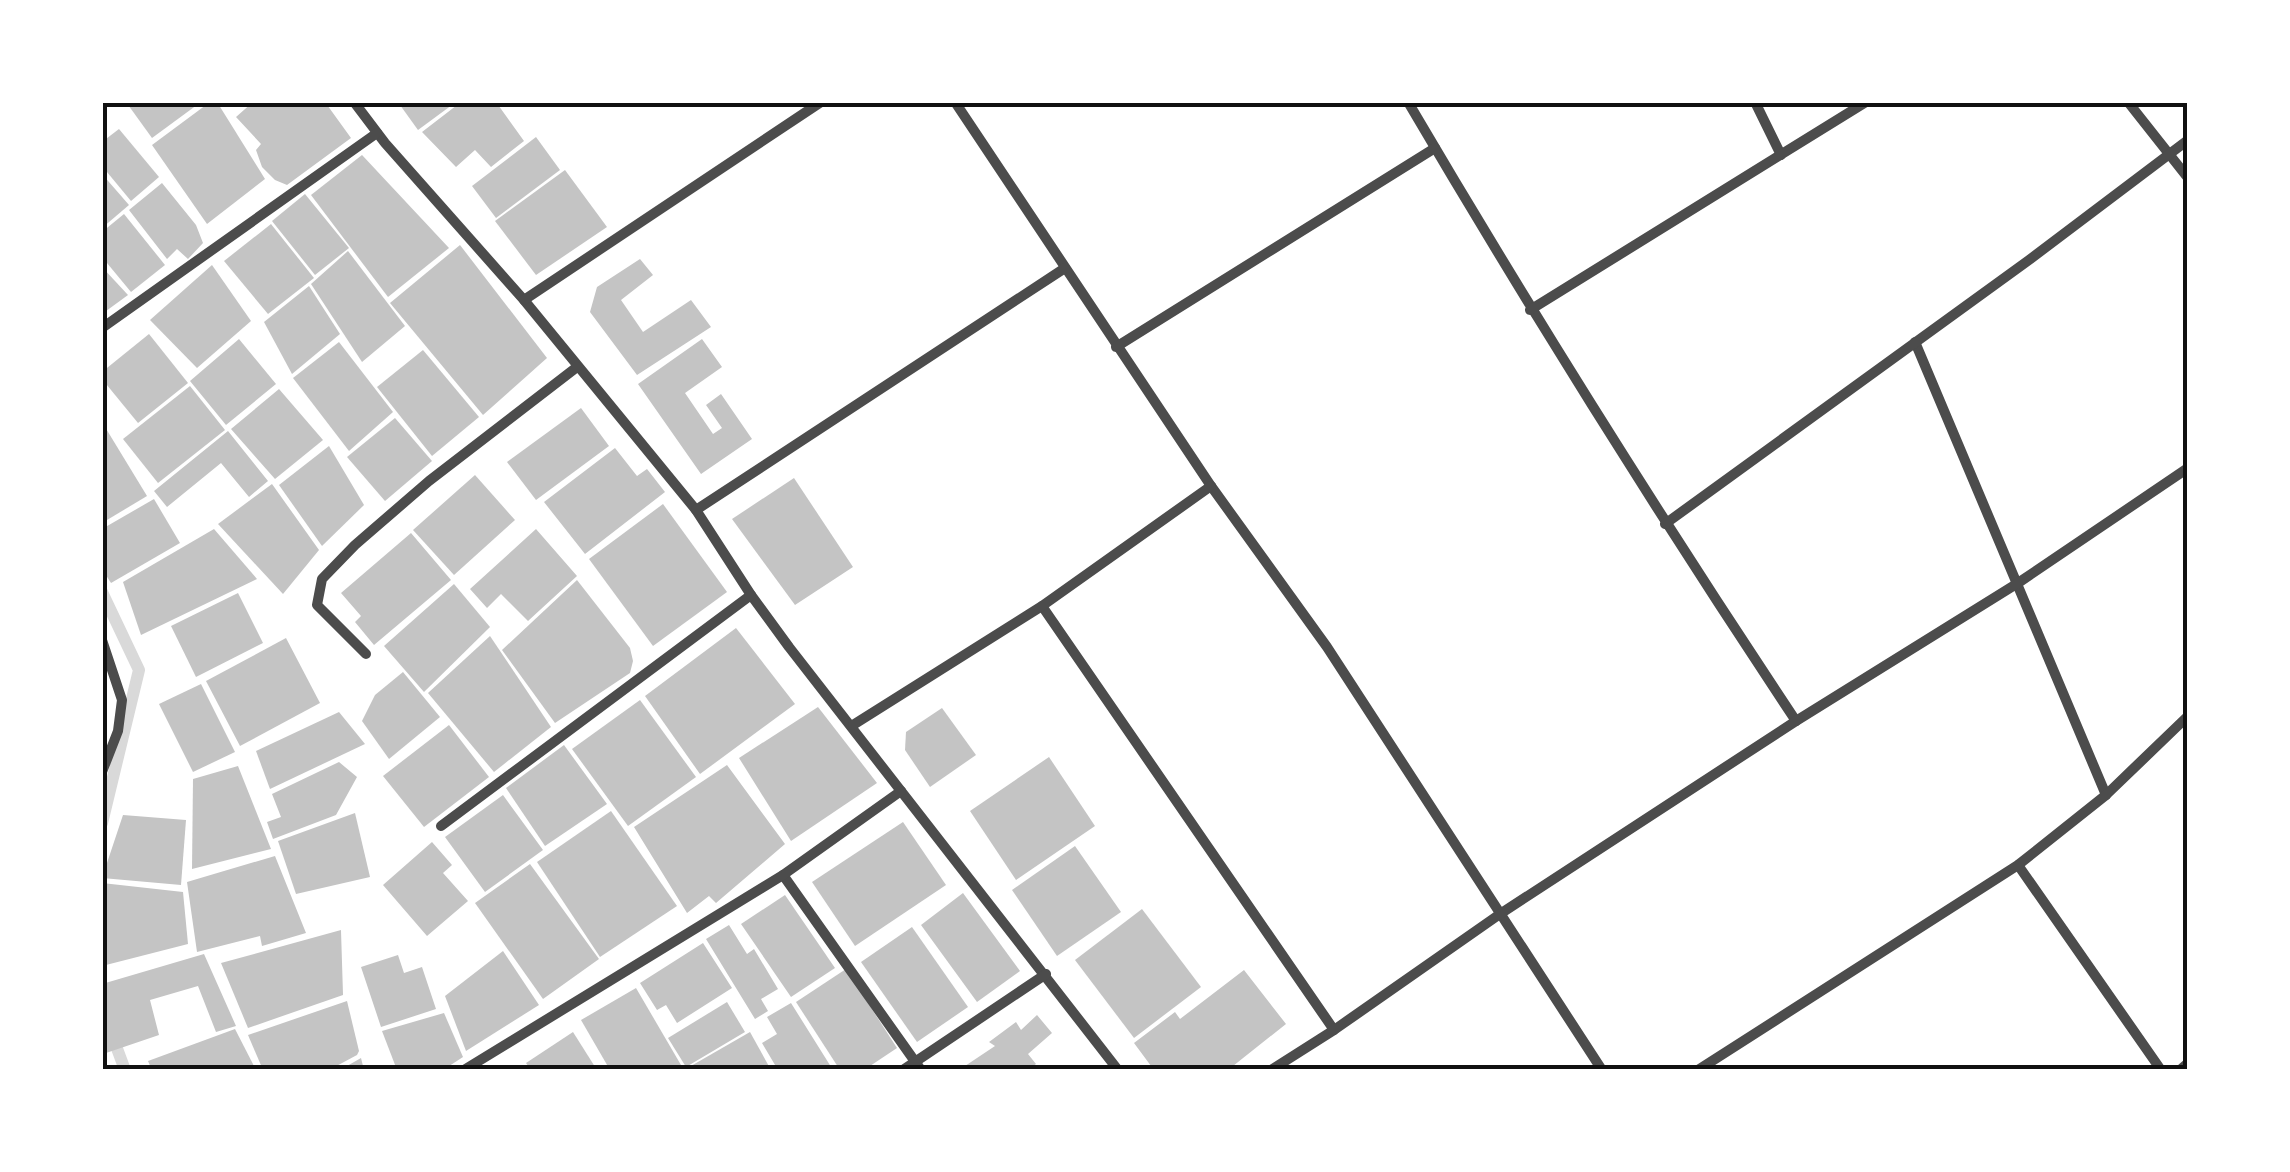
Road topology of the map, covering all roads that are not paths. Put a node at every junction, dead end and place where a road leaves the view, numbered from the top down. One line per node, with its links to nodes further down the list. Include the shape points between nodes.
1 (354, 102): 8 (street)
2 (820, 102): 15 (street)
3 (956, 102): 14 (street)
4 (1408, 102): 10 (street)
5 (1755, 102): 12 (street)
6 (1866, 102): 12 (street)
7 (2128, 102): 11 (street)
8 (377, 133): 15 (street); 17 (street)
9 (2188, 140): 11 (street)
10 (1435, 148): 16 (street); 19 (street)
11 (2167, 154): 13 (street); 18 (street)
12 (1781, 155): 16 (street)
13 (2188, 178)
14 (1065, 268): 19 (street); 23 (street)
15 (524, 300): 20 (street)
16 (1530, 310): 24 (street)
17 (102, 328)
18 (1915, 342): 24 (street); 25 (street)
19 (1116, 347): 22 (street)
20 (577, 367): 23 (street); 29 (street, via 430,480 322,579 317,605)
21 (2188, 468): 25 (street)
22 (1211, 486): 27 (street); 39 (street, via 1327,647)
23 (696, 510): 26 (street)
24 (1665, 524): 31 (street)
25 (2018, 583): 31 (street); 35 (street)
26 (751, 595): 32 (street); 36 (street)
27 (1042, 606): 32 (street); 41 (street)
28 (102, 640): 33 (street, via 122,700)
29 (366, 654)
30 (2188, 716): 35 (street)
31 (1796, 721): 39 (street)
32 (853, 725): 34 (street)
33 (102, 772)
34 (901, 791): 38 (street); 40 (street)
35 (2106, 795): 37 (street)
36 (440, 826)
37 (2018, 864): 49 (street); 50 (street)
38 (783, 875): 43 (street); 44 (street)
39 (1500, 914): 41 (street); 48 (street)
40 (1046, 974): 43 (street); 46 (street)
41 (1334, 1030): 47 (street)
42 (2188, 1063): 51 (street)
43 (918, 1066): 45 (street)
44 (464, 1070)
45 (903, 1070)
46 (1118, 1070)
47 (1271, 1070)
48 (1602, 1070)
49 (1698, 1070)
50 (2161, 1070)
51 (2180, 1070)

